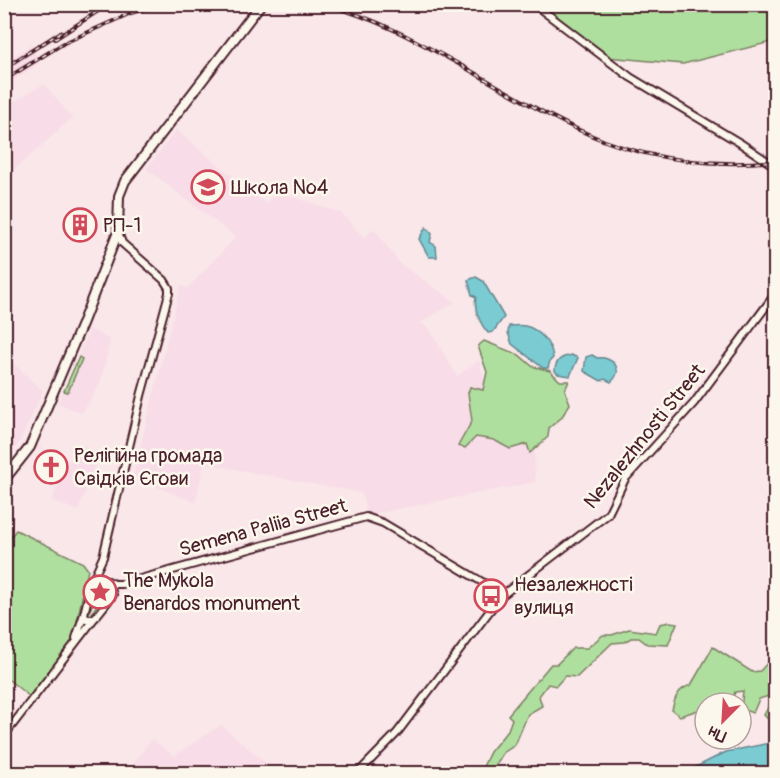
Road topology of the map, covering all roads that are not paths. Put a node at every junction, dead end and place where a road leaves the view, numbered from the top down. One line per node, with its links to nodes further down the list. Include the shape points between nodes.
1 (261, 4): 4 (main road, via 128,176 119,196)
2 (534, 4): 3 (street, via 630,77)
3 (776, 167)
4 (118, 232): 6 (main road, via 30,447); 7 (street, via 122,243 169,288)
5 (776, 293): 12 (street, Nezalezhnosti Street, via 694,402 625,479 608,513)
6 (4, 480)
7 (98, 567): 8 (street); 9 (street)
8 (106, 580): 9 (street); 10 (street); 11 (street)
9 (92, 581): 13 (street)
10 (122, 584): 11 (street); 12 (street, Semena Paliia Street, via 366,517 383,523)
11 (113, 595): 14 (street)
12 (501, 596): 17 (street, Nezalezhnosti Street, via 397,733)
13 (84, 614): 14 (street); 15 (street)
14 (93, 620): 15 (street)
15 (75, 642): 16 (street)
16 (4, 736)
17 (357, 774)

